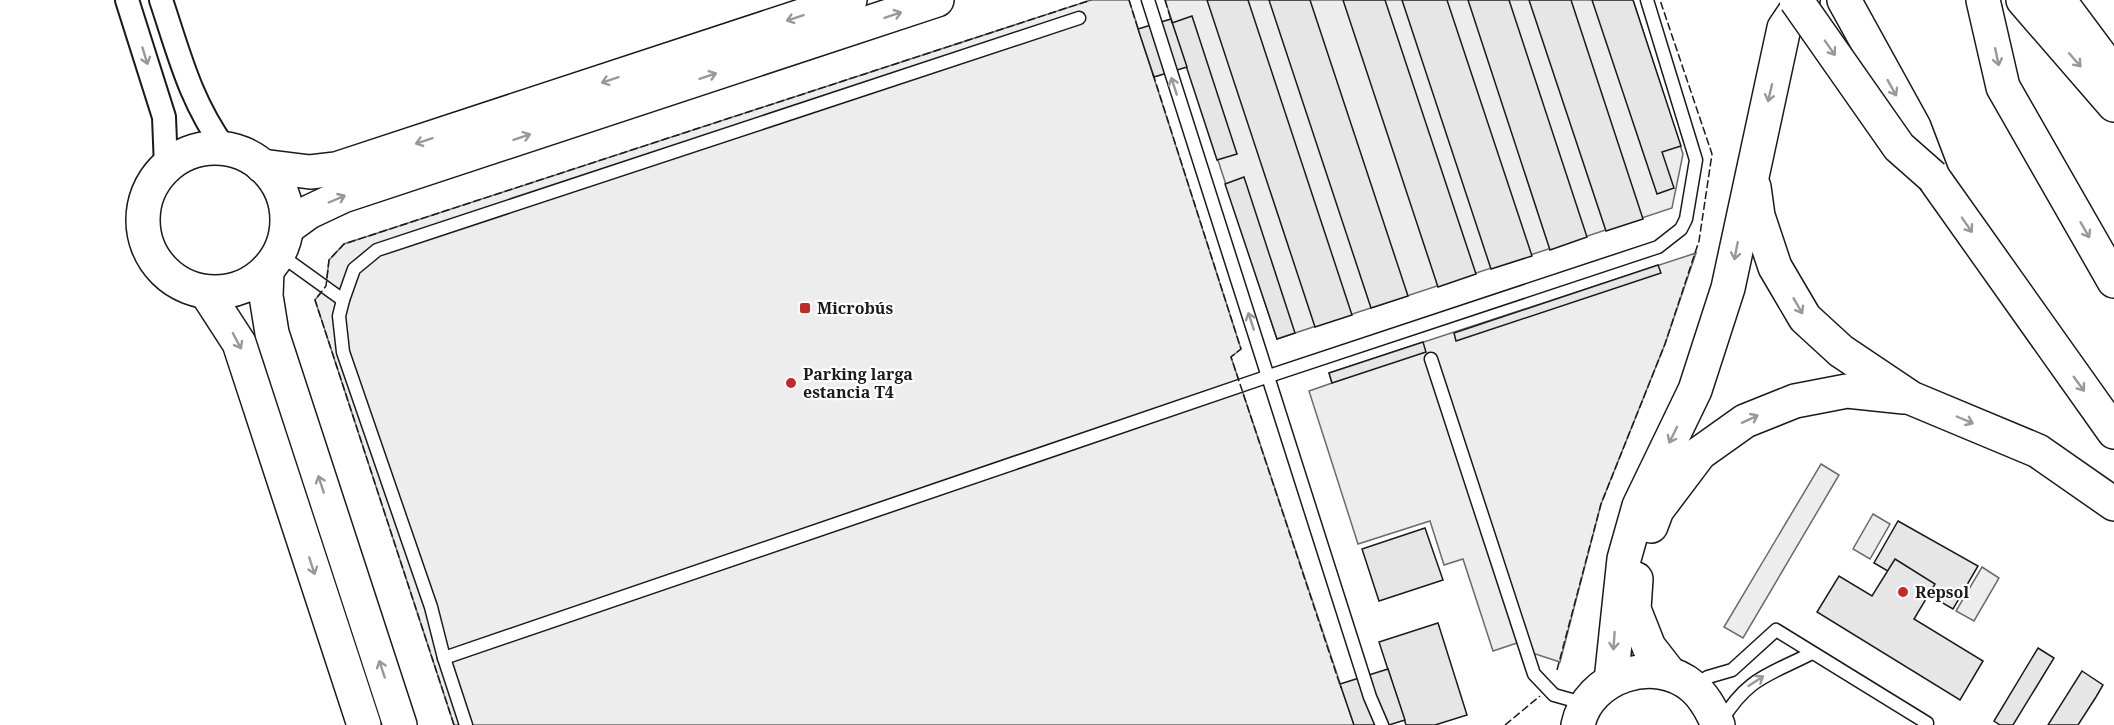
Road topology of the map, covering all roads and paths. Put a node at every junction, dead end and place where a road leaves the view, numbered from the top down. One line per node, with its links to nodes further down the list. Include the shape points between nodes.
1 (128, 0): 18 (street, one-way to 18, via 164,117)
2 (161, 0): 16 (street, via 193,97)
3 (850, 0): 17 (main road, one-way to 17, via 336,169 300,172)
4 (937, 0): 21 (main road, one-way to 4, via 309,212 343,196)
5 (1148, 0): 26 (lane, one-way to 5)
6 (1647, 0): 26 (lane, via 1696,160 1686,219 1672,238 1658,247)
7 (1796, 0): 20 (main road, one-way to 20, bridge, via 1899,147)
8 (1803, 0): 19 (main road, one-way to 19, via 1784,28)
9 (1844, 0): 20 (main road, one-way to 20, via 1914,127)
10 (1983, 0): 22 (main road, one-way to 22, via 2003,87)
11 (2023, 0): 15 (main road, one-way to 15)
12 (2060, 0): 14 (main road)
13 (1079, 18): 24 (lane, via 377,250 354,269)
14 (2114, 74)
15 (2114, 105)
16 (225, 149): 17 (main road); 18 (main road, via 204,148 184,154)
17 (262, 166): 21 (main road, via 286,205)
18 (166, 167): 23 (main road, via 152,185 144,207 144,230 151,253 165,272 184,285)
19 (1752, 173): 27 (main road, one-way to 27, via 1758,216 1775,267 1805,318 1841,351); 33 (main road, one-way to 33, via 1728,288 1695,390 1639,506 1624,559)
20 (1933, 177): 28 (main road, one-way to 28)
21 (278, 251): 23 (main road, via 239,288); 24 (lane); 38 (main road, one-way to 21, via 272,333 266,296)
22 (2114, 281)
23 (206, 292): 37 (main road, one-way to 37, via 239,344)
24 (343, 300): 31 (lane, via 339,316 344,352 431,607)
25 (1431, 359): 35 (lane, via 1534,674)
26 (1269, 376): 31 (lane); 34 (lane)
27 (1911, 398): 29 (main road, one-way to 29, via 2038,451); 32 (main road, one-way to 27, via 1648,647 1634,609 1637,566 1657,510 1700,453 1745,421 1795,401 1847,391)
28 (2114, 432)
29 (2114, 504)
30 (1812, 653): 32 (lane, via 1776,630 1732,670); 36 (lane); 42 (lane, one-way to 30, via 1736,697 1755,680)
31 (444, 658): 39 (lane)
32 (1681, 680): 33 (main road, via 1650,671 1630,673); 42 (main road, via 1709,704)
33 (1611, 681): 35 (main road)
34 (1370, 697): 40 (lane); 41 (lane)
35 (1580, 719)
36 (1926, 724)
37 (364, 725)
38 (400, 725)
39 (466, 725)
40 (1372, 725)
41 (1382, 725)
42 (1719, 725)

